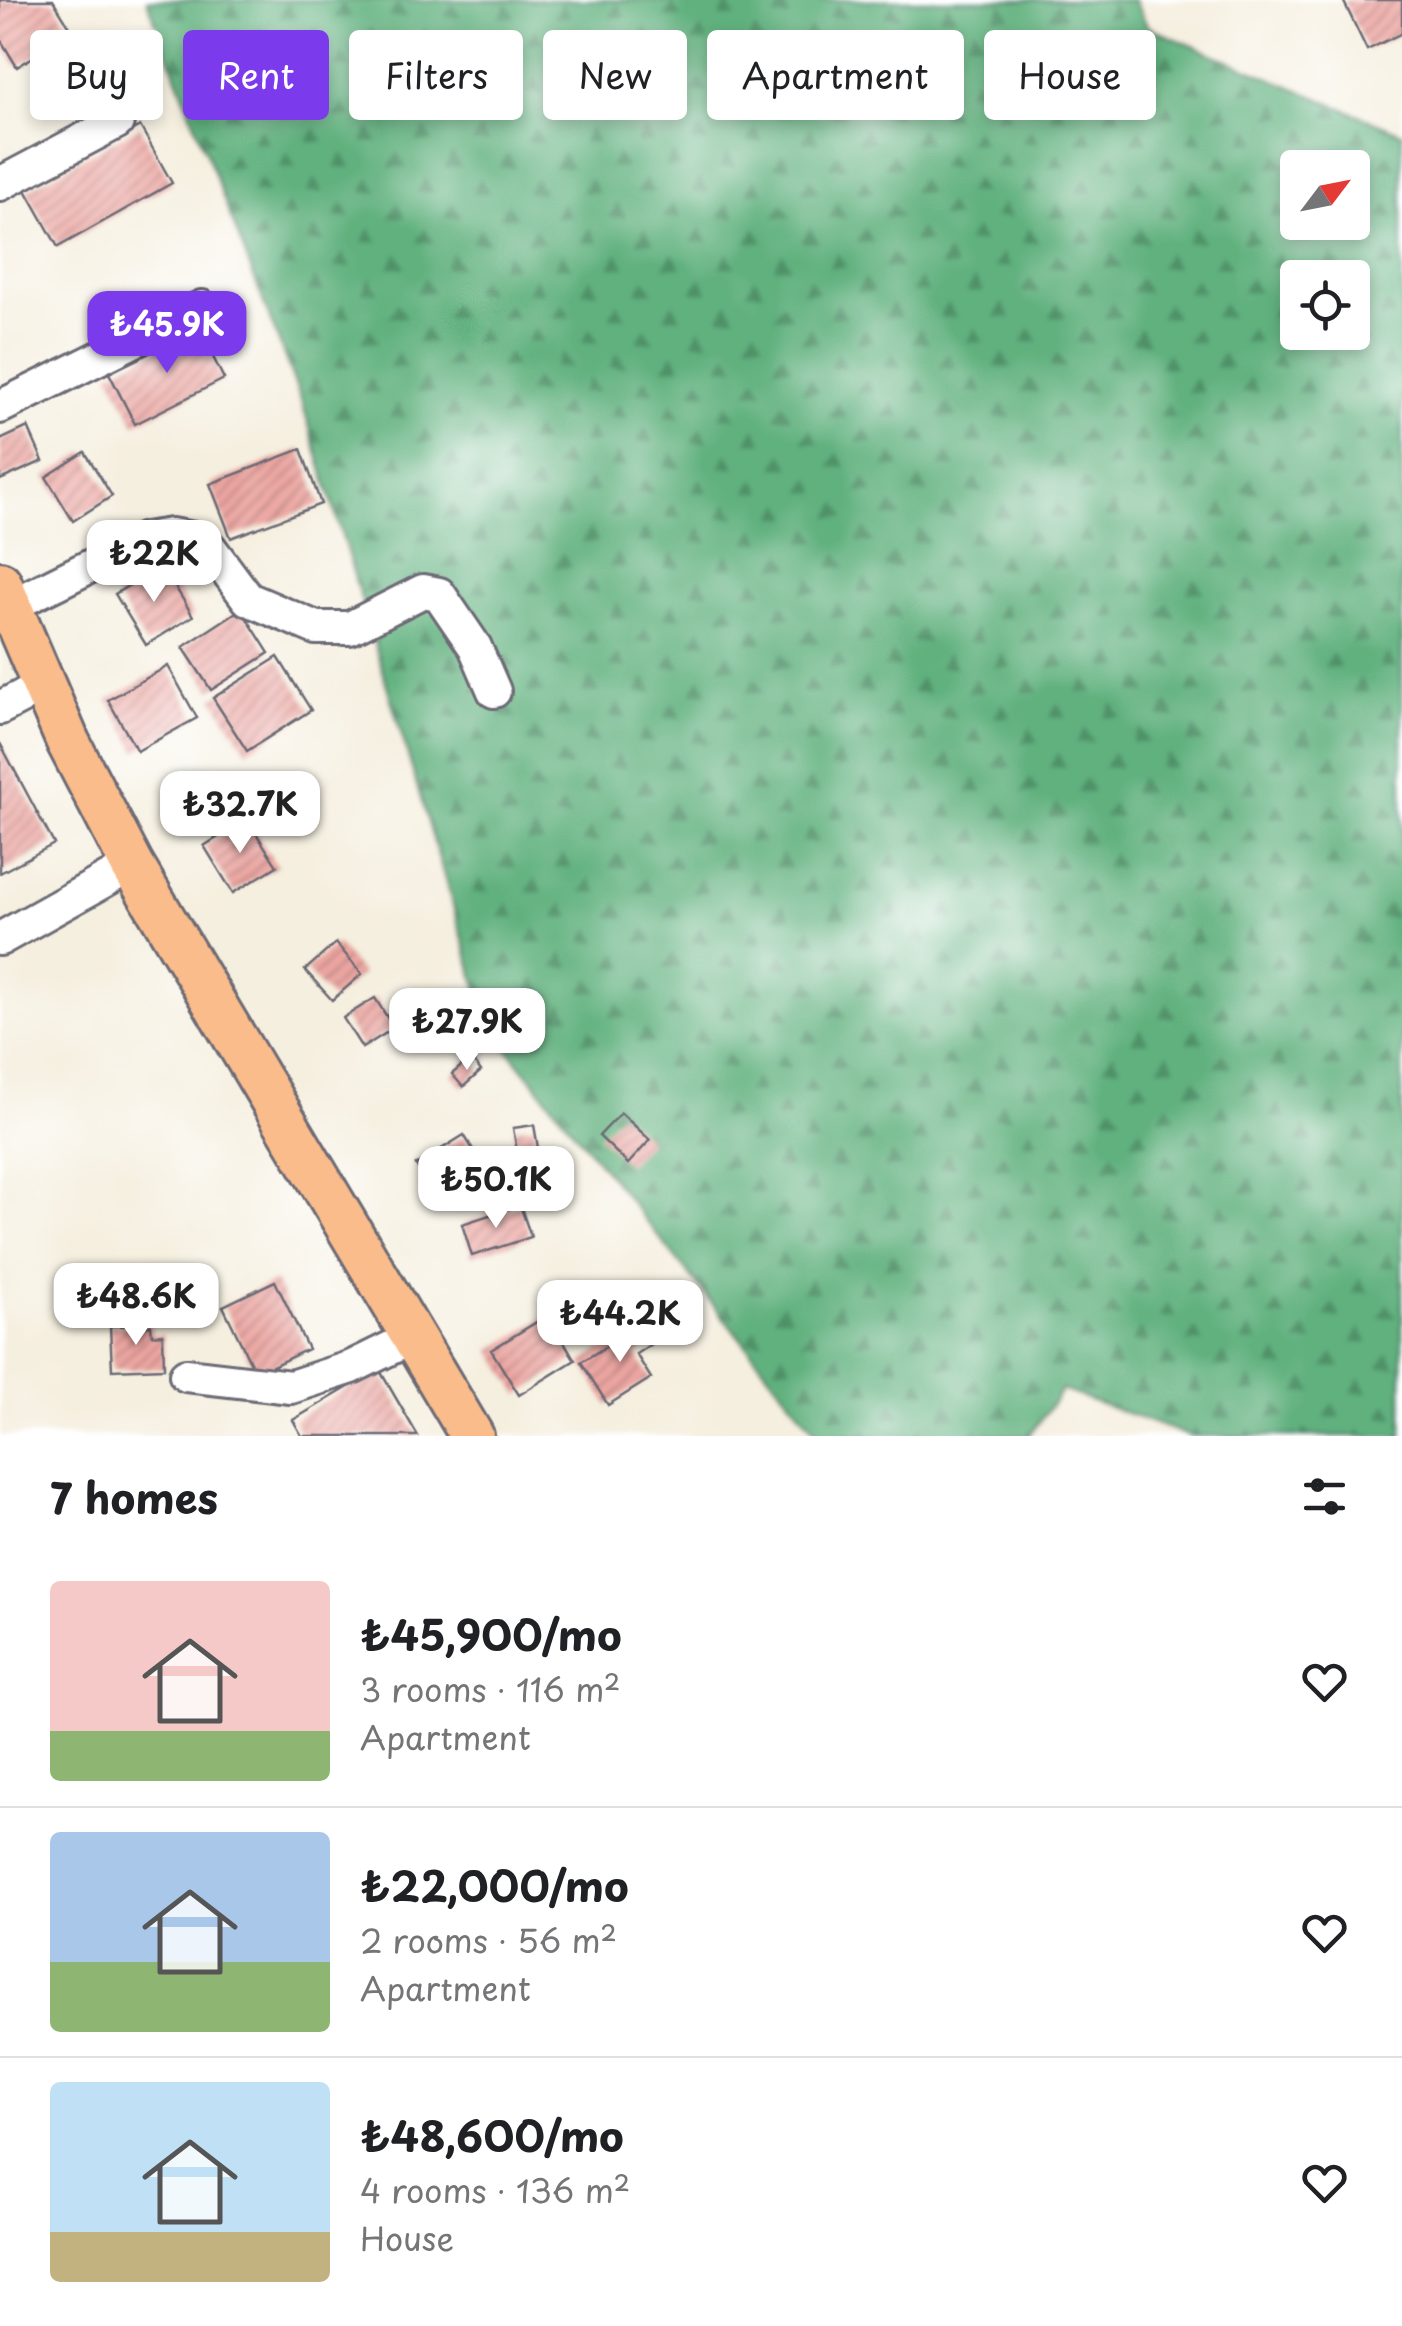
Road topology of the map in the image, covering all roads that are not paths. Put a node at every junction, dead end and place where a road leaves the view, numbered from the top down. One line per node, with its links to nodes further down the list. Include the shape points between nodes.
1 (116, 122): 2 (street)
2 (0, 184)
3 (202, 307): 4 (street)
4 (0, 407)
5 (5, 594): 6 (main road); 7 (street, via 171,534 210,548 248,599 316,628 350,628 423,591 439,594 475,647)
6 (42, 686): 8 (street); 9 (main road)
7 (494, 691)
8 (0, 708)
9 (132, 866): 10 (street); 11 (main road)
10 (0, 940)
11 (413, 1337): 12 (street, via 291,1387); 13 (main road)
12 (186, 1375)
13 (472, 1436)

